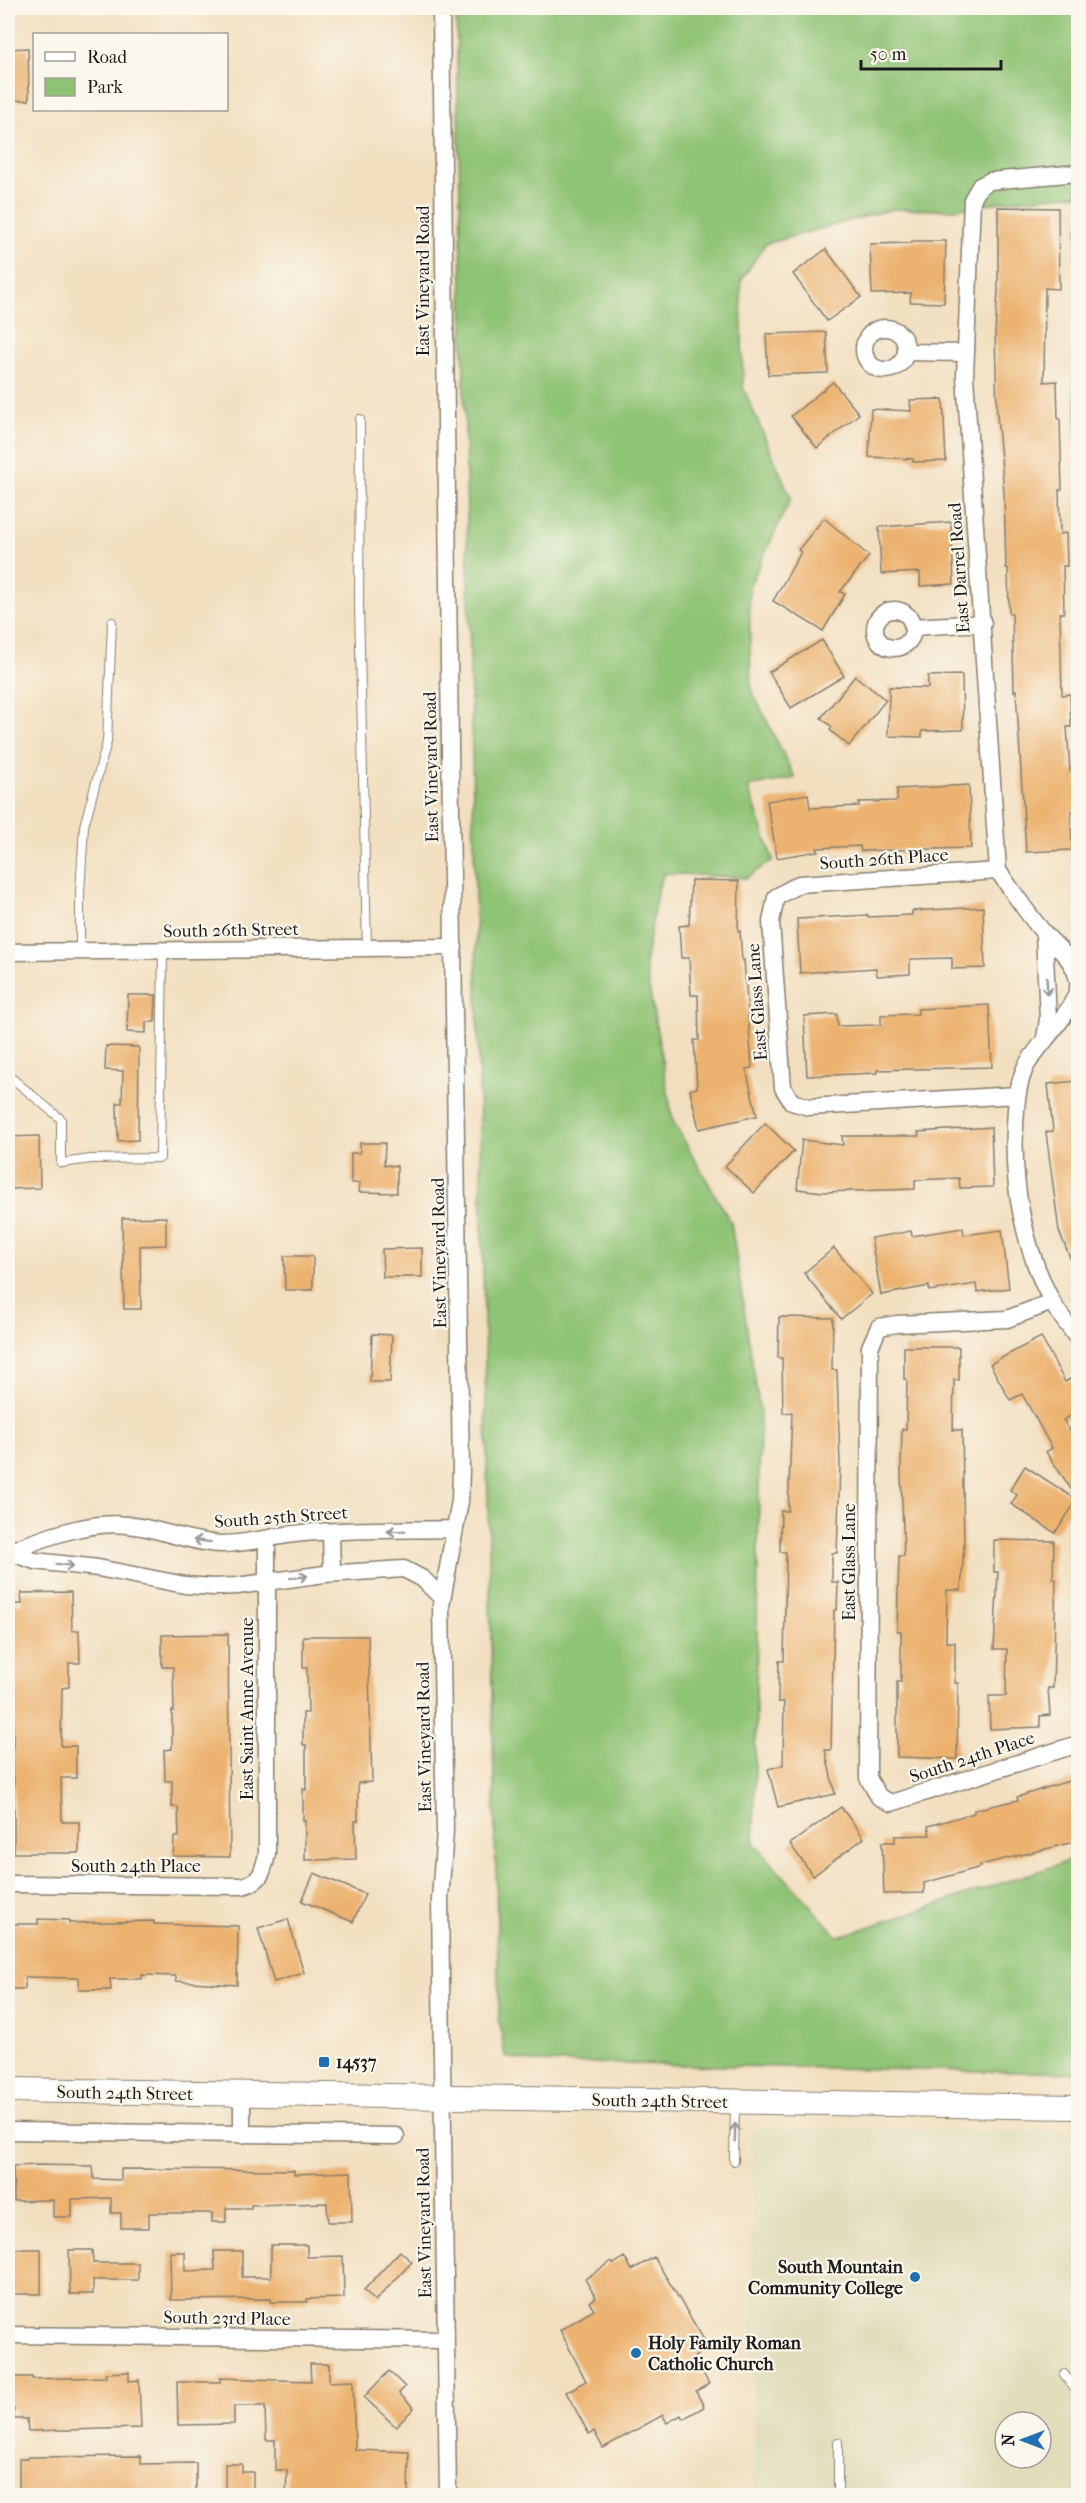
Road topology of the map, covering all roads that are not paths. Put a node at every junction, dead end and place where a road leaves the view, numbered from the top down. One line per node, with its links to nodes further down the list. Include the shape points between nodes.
1 (441, 8): 12 (street, East Vineyard Road, via 443,372)
2 (1078, 173): 4 (street, East Darrel Road, via 990,181 980,186 972,200)
3 (906, 352): 4 (street)
4 (965, 352): 7 (street, East Darrel Road)
5 (360, 419): 13 (lane, via 359,605)
6 (112, 622): 15 (lane, via 107,742 84,826)
7 (983, 623): 8 (street); 9 (street, East Darrel Road)
8 (913, 627)
9 (998, 871): 10 (street, South 26th Place, via 799,884); 11 (street)
10 (776, 897): 19 (street, East Glass Lane, via 771,922 783,1088 792,1102 809,1107)
11 (1044, 934): 17 (street, one-way to 17, via 1048,1019); 17 (street, via 1069,957 1078,982 1072,1002)
12 (454, 947): 13 (street, South 26th Street); 22 (street, East Vineyard Road, via 461,1470)
13 (367, 948): 14 (street, South 26th Street)
14 (164, 950): 15 (street, South 26th Street); 18 (lane, via 160,1158 61,1162 61,1119)
15 (80, 951): 16 (street, South 26th Street)
16 (8, 952)
17 (1045, 1038): 19 (street, via 1026,1068)
18 (8, 1075)
19 (1017, 1095): 20 (street, via 1014,1156 1018,1196 1028,1243)
20 (1052, 1302): 21 (street); 30 (street, East Glass Lane, via 1007,1319 879,1327 870,1347 868,1778)
21 (1078, 1339)
22 (455, 1529): 23 (street, South 25th Street, one-way to 23); 28 (street, East Vineyard Road)
23 (331, 1533): 24 (street, South 25th Street, via 302,1533); 26 (street)
24 (267, 1540): 25 (street, South 25th Street, one-way to 25, via 222,1544 139,1526 107,1524 73,1530); 27 (street, East Saint Anne Avenue)
25 (8, 1552): 27 (street, South 25th Street, one-way to 27, via 35,1561 98,1568 185,1585 237,1586)
26 (332, 1573): 27 (street, South 25th Street, one-way to 26); 28 (street, South 25th Street, via 404,1569 423,1579)
27 (267, 1580): 31 (street, East Saint Anne Avenue, via 267,1854)
28 (442, 1598): 35 (street, East Vineyard Road)
29 (1078, 1744): 30 (street, South 24th Place, via 891,1803)
30 (879, 1797)
31 (261, 1877): 32 (street, South 24th Place, via 242,1886)
32 (8, 1884)
33 (8, 2090): 34 (main road, South 24th Street)
34 (242, 2095): 35 (main road, South 24th Street); 39 (street)
35 (443, 2096): 36 (main road, South 24th Street); 43 (street, East Vineyard Road)
36 (735, 2102): 37 (main road, South 24th Street); 41 (lane, one-way to 36)
37 (1078, 2107)
38 (8, 2131): 39 (street)
39 (242, 2134): 40 (street)
40 (396, 2136)
41 (734, 2161)
42 (8, 2335): 43 (street, South 23rd Place)
43 (445, 2340): 47 (street, East Vineyard Road)
44 (1064, 2374): 45 (lane)
45 (1078, 2392)
46 (838, 2442): 48 (lane)
47 (448, 2496)
48 (838, 2496)

